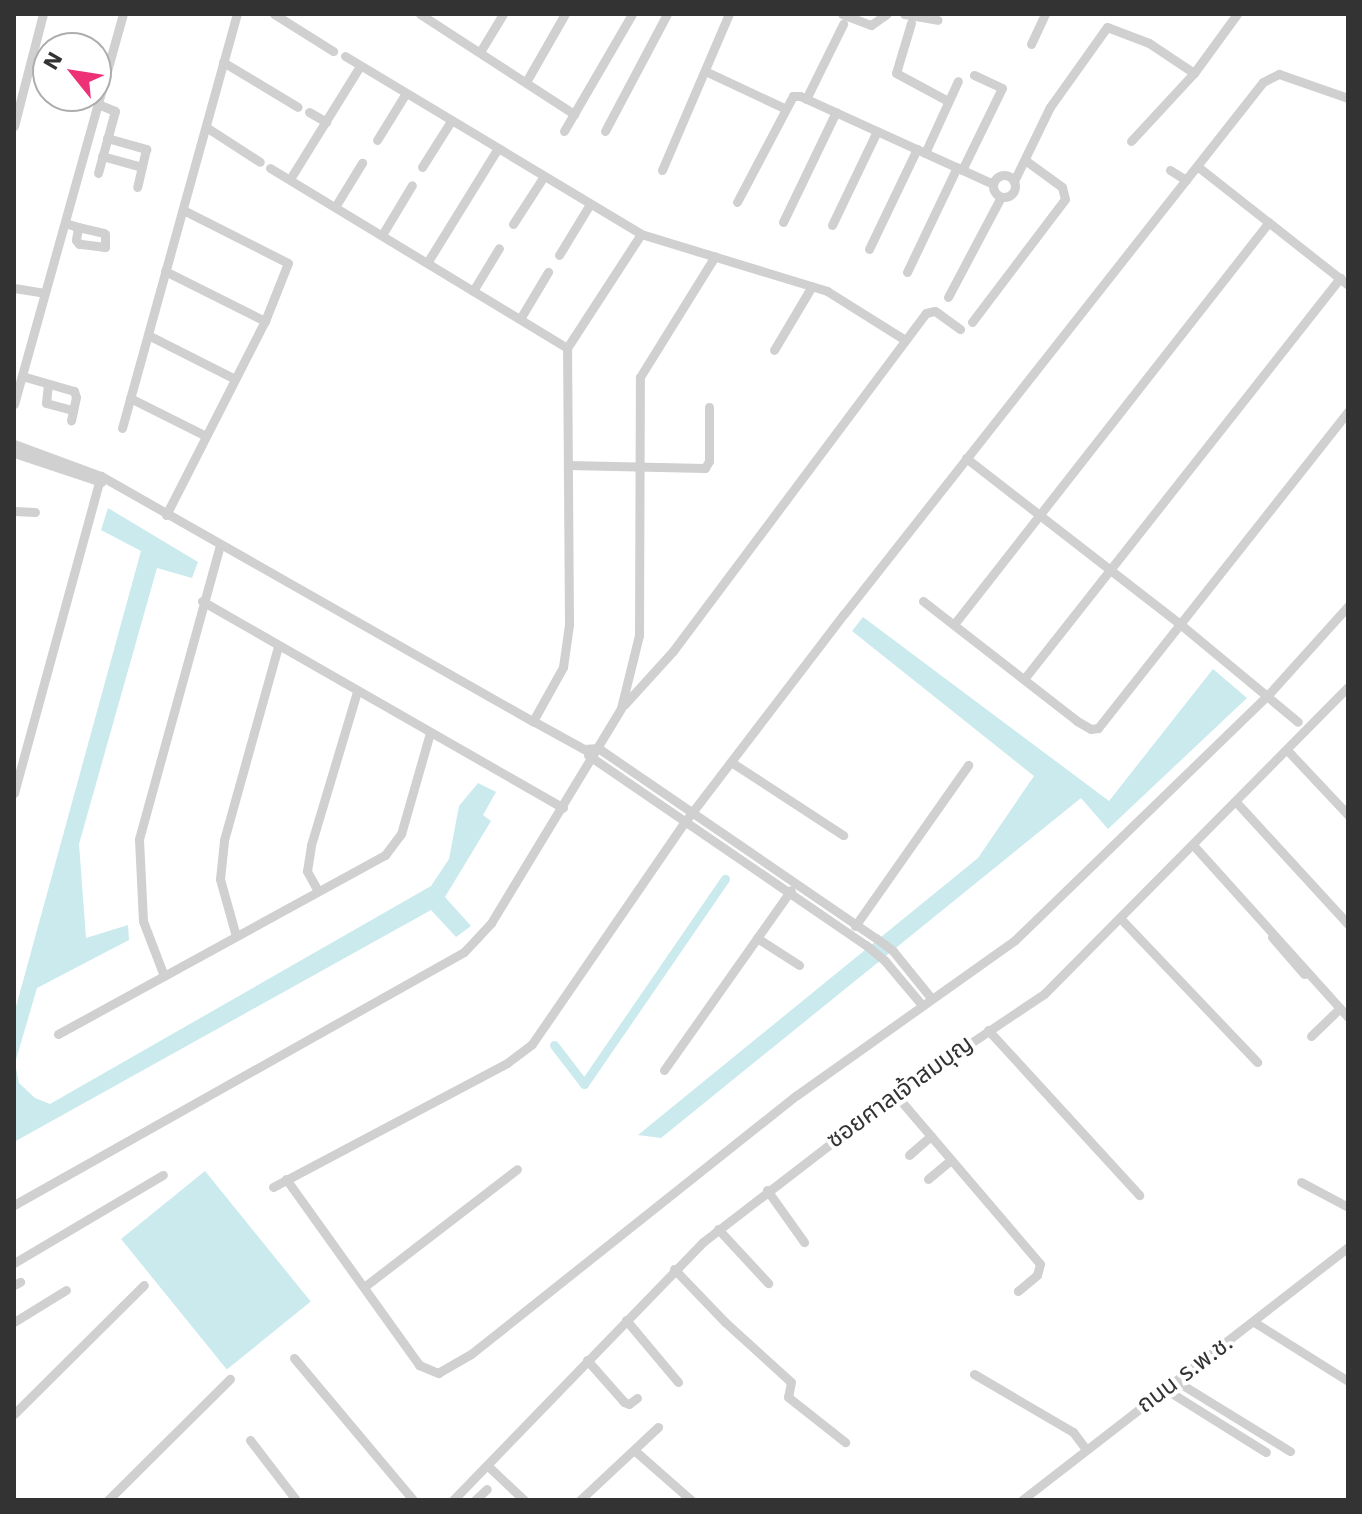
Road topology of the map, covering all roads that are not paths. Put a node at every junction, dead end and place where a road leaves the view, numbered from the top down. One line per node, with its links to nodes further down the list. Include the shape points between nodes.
1 (43, 14): 43 (street)
2 (123, 14): 21 (street)
3 (237, 14): 23 (street)
4 (274, 14): 19 (street)
5 (420, 14): 14 (street)
6 (503, 14): 20 (street)
7 (565, 14): 29 (street)
8 (632, 14): 40 (street)
9 (667, 14): 46 (street)
10 (729, 14): 25 (street)
11 (887, 14): 16 (street, via 871,25)
12 (1045, 14): 18 (street)
13 (1237, 14): 26 (street)
14 (437, 18): 20 (street)
15 (908, 18): 17 (street); 33 (street, via 896,73)
16 (842, 19): 32 (street)
17 (937, 20)
18 (1031, 44)
19 (333, 51)
20 (480, 52): 29 (street)
21 (112, 54)
22 (345, 56): 24 (street)
23 (223, 62): 34 (street); 44 (street)
24 (360, 66): 30 (street); 42 (street)
25 (705, 71): 35 (street); 62 (street)
26 (1194, 73): 50 (street); 54 (street, via 1149,43 1107,27 1050,107)
27 (974, 75): 61 (street, via 1002,88)
28 (958, 81): 33 (street)
29 (526, 82): 40 (street)
30 (406, 93): 41 (street); 49 (street)
31 (1348, 98): 57 (street, via 1273,75)
32 (806, 99): 35 (street, via 793,96); 39 (street)
33 (948, 101): 52 (street)
34 (298, 107)
35 (784, 108): 73 (street)
36 (112, 110): 48 (street)
37 (96, 112): 79 (street)
38 (309, 112): 42 (street)
39 (836, 112): 47 (street); 77 (street)
40 (574, 114): 45 (street)
41 (451, 121): 51 (street); 59 (street)
42 (326, 122): 66 (street)
43 (14, 126)
44 (206, 127): 55 (street); 76 (street)
45 (564, 131)
46 (605, 131)
47 (877, 131): 52 (street); 81 (street)
48 (107, 138): 53 (street); 58 (street, via 146,149)
49 (377, 140)
50 (1131, 141)
51 (498, 148): 65 (street); 89 (street)
52 (921, 151): 61 (street); 86 (street)
53 (102, 156): 58 (street); 64 (street)
54 (1025, 160): 68 (street); 101 (street, via 1062,187 1065,199)
55 (260, 162)
56 (362, 163): 75 (street)
57 (1197, 166): 67 (street); 78 (street)
58 (142, 167): 71 (street)
59 (422, 167)
60 (270, 168): 66 (street)
61 (959, 168): 69 (street); 92 (street)
62 (662, 170)
63 (1170, 170): 67 (street)
64 (98, 173)
65 (544, 176): 74 (street); 80 (street)
66 (290, 179): 75 (street)
67 (1186, 180): 118 (street)
68 (1014, 181): 69 (street, via 1002,175); 72 (street, via 1012,195)
69 (993, 184): 72 (street)
70 (412, 185): 84 (street)
71 (137, 187)
72 (1001, 197): 98 (street)
73 (737, 202)
74 (590, 204): 83 (street); 87 (street)
75 (335, 207): 84 (street)
76 (183, 210): 90 (street); 100 (street, via 288,263)
77 (783, 222)
78 (1269, 222): 93 (street); 125 (street)
79 (65, 223): 82 (street); 97 (street)
80 (513, 224)
81 (832, 225)
82 (78, 227)
83 (641, 234): 88 (street); 105 (street)
84 (382, 235): 89 (street)
85 (499, 248): 96 (street)
86 (869, 249)
87 (559, 255)
88 (715, 256): 94 (street); 120 (street, via 640,377)
89 (427, 263): 96 (street)
90 (165, 271): 100 (street); 103 (street)
91 (548, 272): 99 (street)
92 (907, 272)
93 (1344, 282): 127 (street)
94 (812, 286): 104 (street, via 845,300); 106 (street)
95 (14, 288): 97 (street)
96 (473, 291): 99 (street)
97 (45, 293): 107 (street)
98 (948, 297)
99 (520, 319): 105 (street)
100 (265, 321): 108 (street)
101 (972, 322)
102 (960, 329): 104 (street, via 930,310)
103 (148, 335): 108 (street); 110 (street)
104 (905, 340): 140 (street, via 673,651)
105 (567, 348): 119 (street)
106 (774, 350)
107 (22, 376): 109 (street); 111 (street)
108 (235, 379): 115 (street)
109 (48, 384): 109 (street, via 76,393 72,415 46,403)
110 (130, 398): 114 (street); 115 (street)
111 (14, 404)
112 (709, 407): 120 (street, via 705,468)
113 (1348, 411): 132 (street)
114 (122, 428)
115 (206, 436): 124 (street)
116 (14, 444): 121 (street)
117 (14, 453): 121 (street)
118 (966, 458): 125 (street); 148 (street)
119 (568, 465): 120 (street); 141 (street, via 569,625 563,667)
120 (641, 466): 140 (street, via 639,635)
121 (100, 479): 124 (street); 150 (street)
122 (14, 511): 123 (street)
123 (35, 512)
124 (166, 515): 126 (street)
125 (1038, 516): 127 (street); 131 (street)
126 (220, 545): 128 (street); 141 (street)
127 (1109, 570): 132 (street); 134 (street)
128 (202, 601): 133 (street); 168 (street, via 139,839 143,921)
129 (923, 601): 131 (street)
130 (1348, 606): 137 (street)
131 (955, 623): 134 (street)
132 (1180, 624): 134 (street, via 1098,728 1077,721); 137 (street)
133 (278, 646): 136 (street); 165 (street, via 224,840 220,879)
134 (1024, 679)
135 (1348, 687): 138 (street, ซอยศาลเจ้าสมบุญ)
136 (357, 692): 143 (street); 159 (street, via 311,845 307,871)
137 (1268, 695): 142 (street); 169 (street, via 1015,940)
138 (1339, 697): 139 (street); 146 (street, ซอยศาลเจ้าสมบุญ)
139 (1348, 707)
140 (621, 708): 144 (street)
141 (533, 721): 145 (street)
142 (1298, 722)
143 (430, 733): 152 (street); 159 (street, via 395,845)
144 (598, 748): 145 (street); 147 (street); 153 (street)
145 (584, 749): 147 (street)
146 (1288, 751): 151 (street, ซอยศาลเจ้าสมบุญ); 154 (street)
147 (591, 760): 152 (street); 155 (street)
148 (731, 762): 153 (street); 156 (street)
149 (968, 765): 162 (street)
150 (14, 793)
151 (1237, 803): 157 (street, ซอยศาลเจ้าสมบุญ); 163 (street)
152 (563, 808): 190 (street, via 491,923 464,952)
153 (692, 814): 155 (street); 158 (street)
154 (1348, 815)
155 (684, 823): 160 (street); 184 (street, via 532,1044 507,1063)
156 (843, 835)
157 (1194, 846): 161 (street, ซอยศาลเจ้าสมบุญ); 171 (street)
158 (794, 884): 160 (street); 162 (street)
159 (318, 891): 165 (street)
160 (789, 894): 164 (street); 166 (street)
161 (1120, 918): 173 (street, ซอยศาลเจ้าสมบุญ, via 1044,994); 176 (street)
162 (857, 924): 164 (street); 169 (street, via 893,951)
163 (1348, 924)
164 (849, 934): 170 (street, via 885,961)
165 (236, 936): 168 (street)
166 (757, 938): 167 (street); 177 (street)
167 (799, 965)
168 (164, 976): 174 (street)
169 (931, 998): 170 (street)
170 (922, 1005): 199 (street, via 797,1095 471,1354 438,1373 419,1365)
171 (1340, 1007): 172 (street); 175 (street)
172 (1348, 1017)
173 (988, 1030): 178 (street, ซอยศาลเจ้าสมบุญ); 189 (street)
174 (58, 1034)
175 (1311, 1036)
176 (1257, 1062)
177 (664, 1070)
178 (895, 1094): 179 (street); 188 (street, ซอยศาลเจ้าสมบุญ)
179 (931, 1136): 180 (street); 181 (street)
180 (909, 1155)
181 (951, 1160): 185 (street); 201 (street, via 1040,1264 1037,1275)
182 (517, 1169): 199 (street)
183 (163, 1175): 195 (street)
184 (286, 1179): 187 (street); 199 (street)
185 (928, 1179)
186 (1301, 1182): 191 (street)
187 (273, 1187)
188 (767, 1190): 192 (street, ซอยศาลเจ้าสมบุญ); 193 (street)
189 (1139, 1195)
190 (14, 1205)
191 (1348, 1207)
192 (718, 1229): 196 (street, ซอยศาลเจ้าสมบุญ); 197 (street)
193 (804, 1242)
194 (1346, 1251): 204 (street, ถนน ร.พ.ช.)
195 (14, 1263)
196 (674, 1269): 202 (street, ซอยศาลเจ้าสมบุญ); 217 (street, via 791,1382 788,1397)
197 (768, 1283)
198 (144, 1285): 214 (street)
199 (364, 1287)
200 (66, 1290): 203 (street)
201 (1018, 1291)
202 (626, 1320): 206 (street, ซอยศาลเจ้าสมบุญ); 211 (street)
203 (14, 1322)
204 (1254, 1322): 209 (street, ถนน ร.พ.ช.); 210 (street)
205 (294, 1358): 226 (street)
206 (587, 1360): 213 (street, via 624,1402); 222 (street, ซอยศาลเจ้าสมบุญ)
207 (974, 1374): 218 (street, via 1073,1432)
208 (230, 1379): 224 (street)
209 (1176, 1381): 212 (street, ถนน ร.พ.ช.); 220 (street)
210 (1348, 1381)
211 (678, 1382)
212 (1165, 1389): 218 (street, ถนน ร.พ.ช.); 221 (street)
213 (637, 1398)
214 (14, 1414)
215 (658, 1427): 219 (street)
216 (250, 1440): 225 (street)
217 (845, 1442)
218 (1086, 1449): 232 (street, ถนน ร.พ.ช.)
219 (634, 1450): 230 (street); 231 (street)
220 (1290, 1451)
221 (1266, 1452)
222 (488, 1466): 227 (street, ซอยศาลเจ้าสมบุญ); 229 (street)
223 (487, 1489): 228 (street)
224 (108, 1500)
225 (296, 1500)
226 (413, 1500)
227 (453, 1500)
228 (475, 1500)
229 (524, 1500)
230 (580, 1500)
231 (691, 1500)
232 (1022, 1500)

